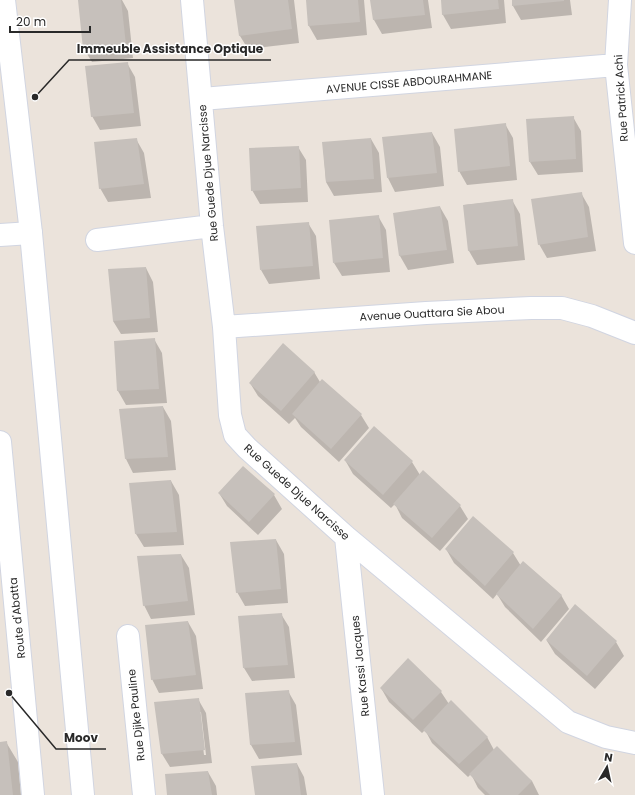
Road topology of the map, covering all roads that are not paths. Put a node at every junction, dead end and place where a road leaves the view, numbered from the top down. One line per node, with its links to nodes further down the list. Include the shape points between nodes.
1 (4, 0): 7 (street)
2 (192, 0): 5 (street, Rue Guede Djue Narcisse)
3 (620, 0): 4 (street, Rue Patrick Achi)
4 (616, 65): 5 (street, AVENUE CISSE ABDOURAHMANE); 10 (street, Rue Patrick Achi)
5 (202, 98): 6 (street, Rue Guede Djue Narcisse)
6 (212, 226): 9 (street); 11 (street, Rue Guede Djue Narcisse)
7 (31, 233): 8 (street); 18 (street)
8 (0, 235)
9 (97, 240)
10 (635, 243)
11 (224, 327): 12 (street, Avenue Ouattara Sie Abou, via 426,313 562,308 592,316); 14 (street, Rue Guede Djue Narcisse, via 230,415 235,435)
12 (635, 333)
13 (0, 442): 17 (street, Route d'Abatta)
14 (346, 536): 16 (street, Rue Guede Djue Narcisse, via 568,722 606,737); 20 (street, Rue Kassi Jacques)
15 (128, 636): 19 (street, Rue Djike Pauline)
16 (635, 743)
17 (33, 795)
18 (83, 795)
19 (144, 795)
20 (373, 795)

